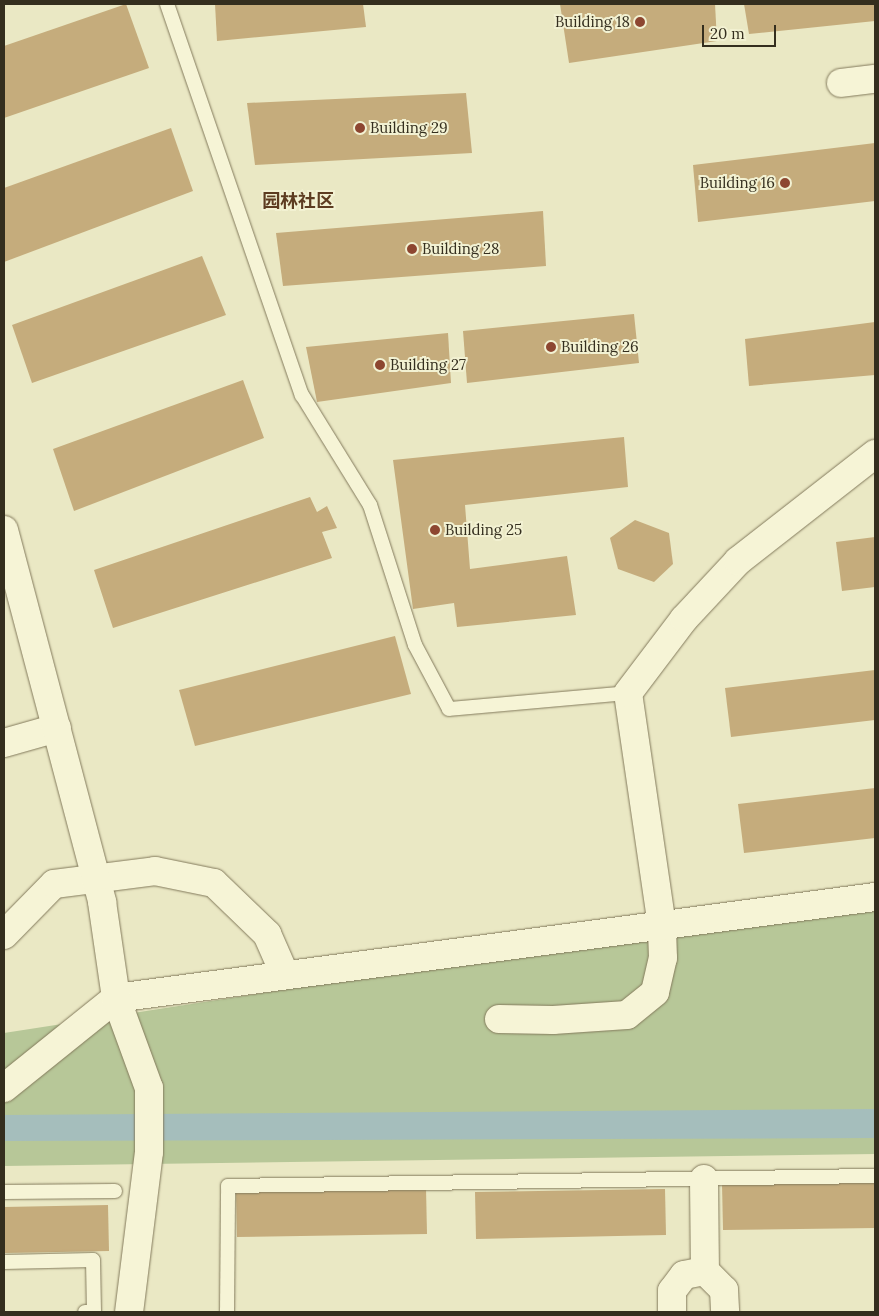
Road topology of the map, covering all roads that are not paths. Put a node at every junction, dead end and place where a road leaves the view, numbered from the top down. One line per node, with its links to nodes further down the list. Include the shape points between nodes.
1 (167, 4): 6 (lane, via 302,396 370,505 414,645 449,709)
2 (875, 79): 3 (street)
3 (841, 83)
4 (875, 454): 6 (street, via 738,561 684,619)
5 (4, 530): 7 (street)
6 (628, 693): 11 (street)
7 (57, 728): 8 (street); 9 (street)
8 (4, 742)
9 (95, 876): 12 (street, via 54,884); 13 (street, via 155,871 214,883 267,934); 14 (street)
10 (875, 897): 11 (street)
11 (662, 926): 13 (street); 15 (street, via 662,958 655,992 626,1015 553,1020)
12 (4, 935)
13 (285, 976): 14 (street)
14 (116, 998): 16 (street); 24 (street, via 149,1088 149,1152)
15 (499, 1019)
16 (4, 1088)
17 (875, 1176): 18 (lane)
18 (704, 1180): 22 (street); 25 (lane, via 228,1186)
19 (115, 1191): 20 (lane)
20 (4, 1192)
21 (4, 1262): 23 (lane, via 92,1260 94,1312)
22 (706, 1271): 26 (street, via 684,1276 672,1291); 27 (street, via 724,1290)
23 (85, 1312)
24 (129, 1312)
25 (228, 1312)
26 (672, 1312)
27 (725, 1312)

